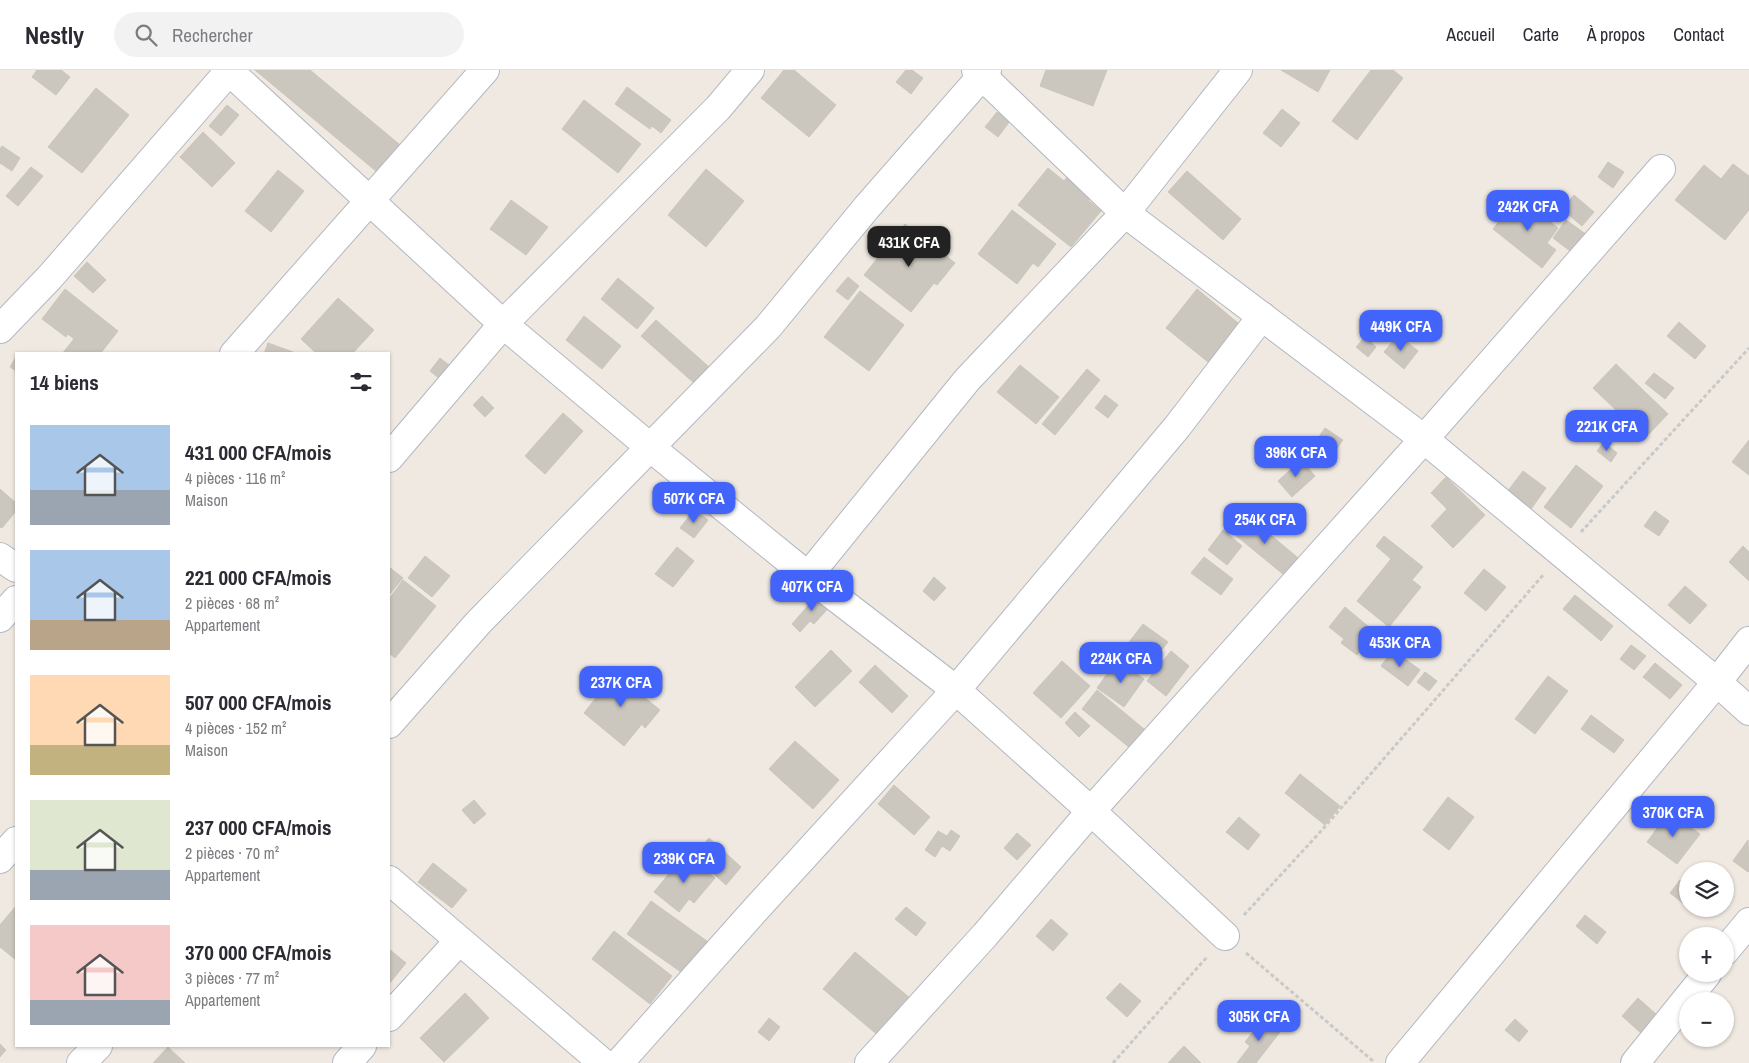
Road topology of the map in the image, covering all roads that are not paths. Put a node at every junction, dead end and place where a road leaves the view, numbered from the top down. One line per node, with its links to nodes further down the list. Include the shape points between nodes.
1 (229, 70): 7 (street); 11 (street, via 50,277)
2 (485, 70): 7 (street)
3 (750, 70): 10 (street, via 718,108)
4 (1238, 70): 8 (street)
5 (981, 72): 8 (street); 14 (street, via 768,327)
6 (1661, 170): 13 (street)
7 (370, 201): 10 (street); 12 (street)
8 (1124, 213): 9 (street); 18 (street, via 967,380)
9 (1262, 316): 13 (street); 23 (street, via 1177,427)
10 (503, 324): 14 (street); 15 (street)
11 (0, 328)
12 (236, 352)
13 (1424, 439): 22 (street); 26 (street)
14 (651, 448): 18 (street); 25 (street, via 478,623)
15 (390, 457)
16 (0, 557): 17 (street)
17 (15, 567)
18 (808, 576): 23 (street)
19 (15, 601): 20 (street)
20 (0, 618)
21 (1749, 641): 22 (street)
22 (1717, 682): 24 (street); 43 (street)
23 (956, 690): 26 (street); 41 (street)
24 (1749, 711)
25 (390, 723)
26 (1091, 811): 31 (street); 42 (street)
27 (15, 843): 28 (street)
28 (0, 859)
29 (390, 881): 33 (street)
30 (1749, 922): 32 (street)
31 (1225, 936)
32 (1734, 940)
33 (458, 941): 35 (street); 40 (street)
34 (1701, 982): 44 (street)
35 (390, 1016)
36 (97, 1047): 38 (street)
37 (361, 1047): 39 (street)
38 (82, 1063)
39 (347, 1063)
40 (603, 1063)
41 (619, 1063)
42 (869, 1063)
43 (1400, 1063)
44 (1635, 1063)

